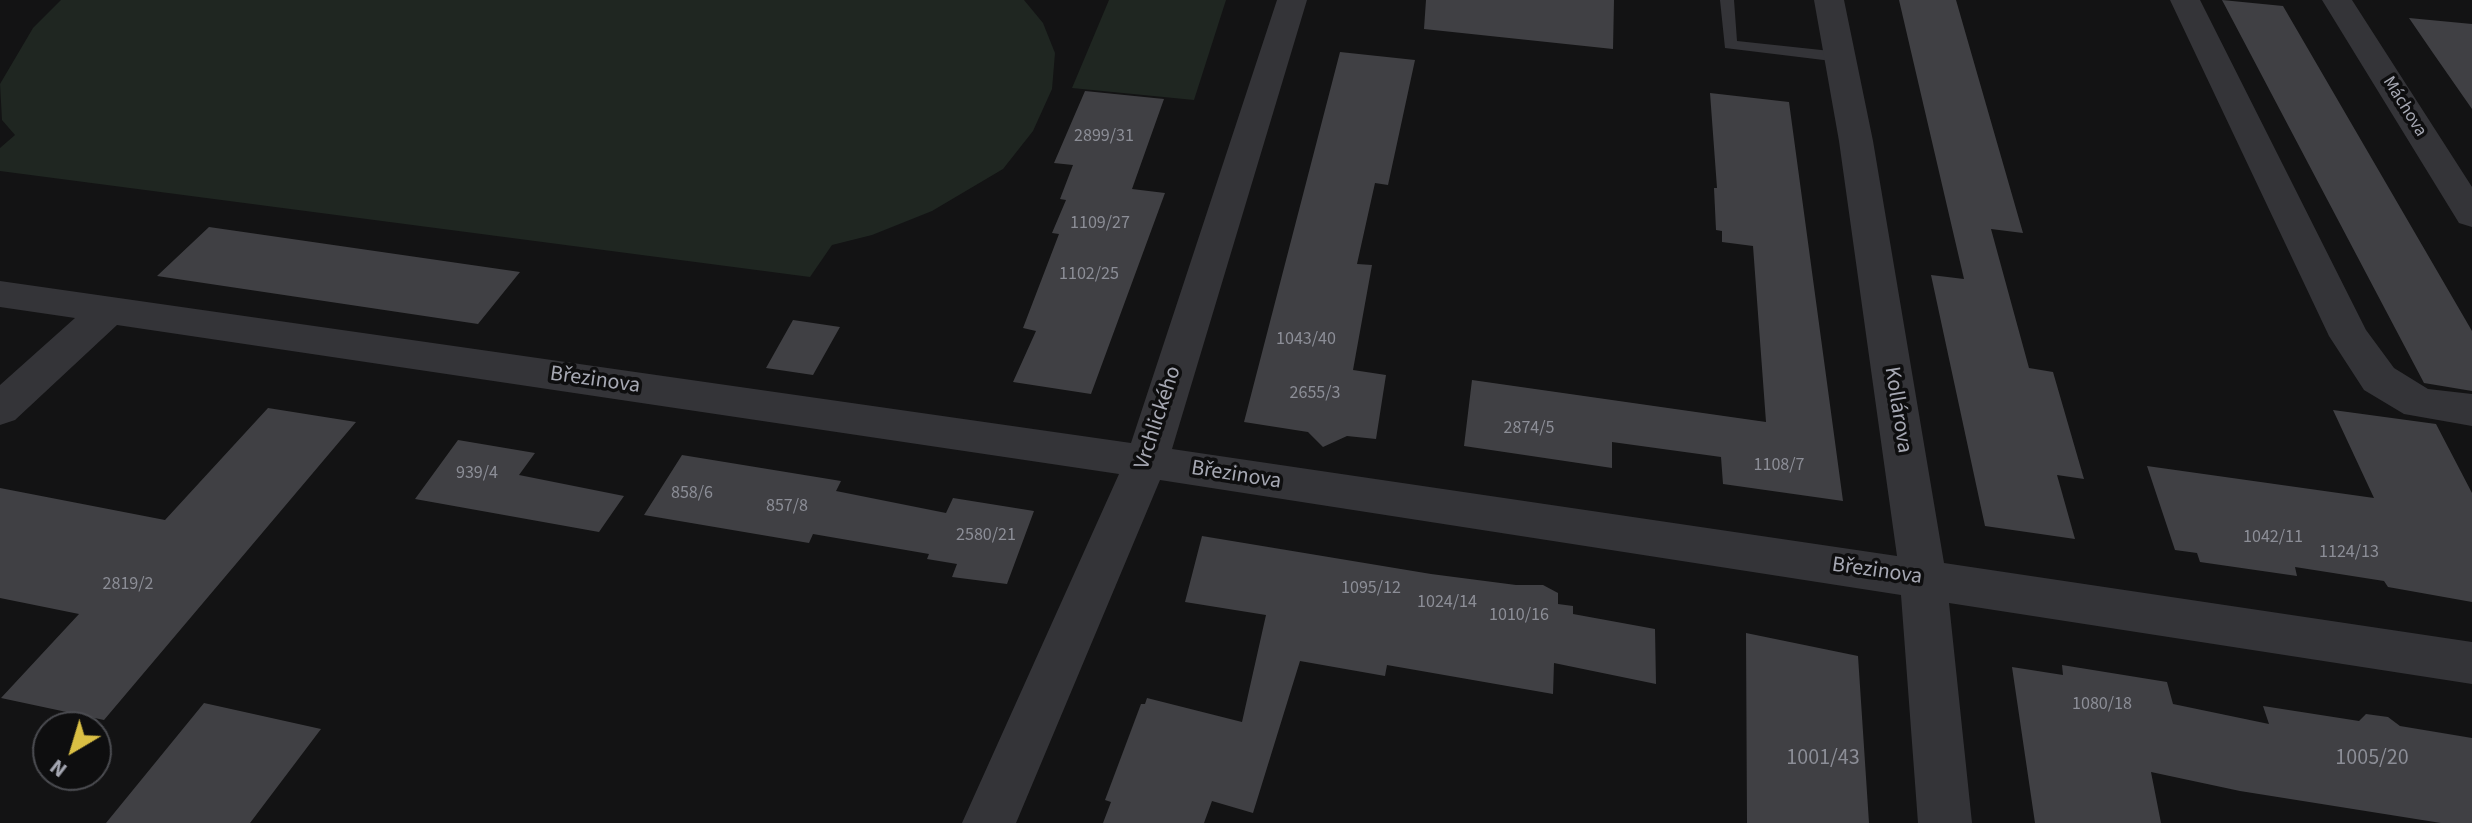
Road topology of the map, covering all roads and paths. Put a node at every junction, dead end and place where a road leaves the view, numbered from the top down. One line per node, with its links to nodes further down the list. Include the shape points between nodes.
1 (1292, 0): 12 (street, Vrchlického)
2 (1727, 0): 6 (lane, via 1730,45)
3 (1829, 0): 6 (street, Kollárova)
4 (2185, 0): 11 (street, via 2349,336 2371,368 2379,379 2419,403)
5 (2337, 0): 7 (street, Máchova)
6 (1840, 57): 13 (street, Kollárova)
7 (2472, 215)
8 (0, 294): 9 (street, Březinova)
9 (109, 310): 10 (street); 12 (street, Březinova)
10 (0, 409)
11 (2472, 410)
12 (1146, 462): 13 (street, Březinova); 15 (street, Vrchlického)
13 (1923, 578): 14 (street, Březinova); 16 (street, Kollárova)
14 (2472, 663)
15 (989, 823)
16 (1945, 823)

